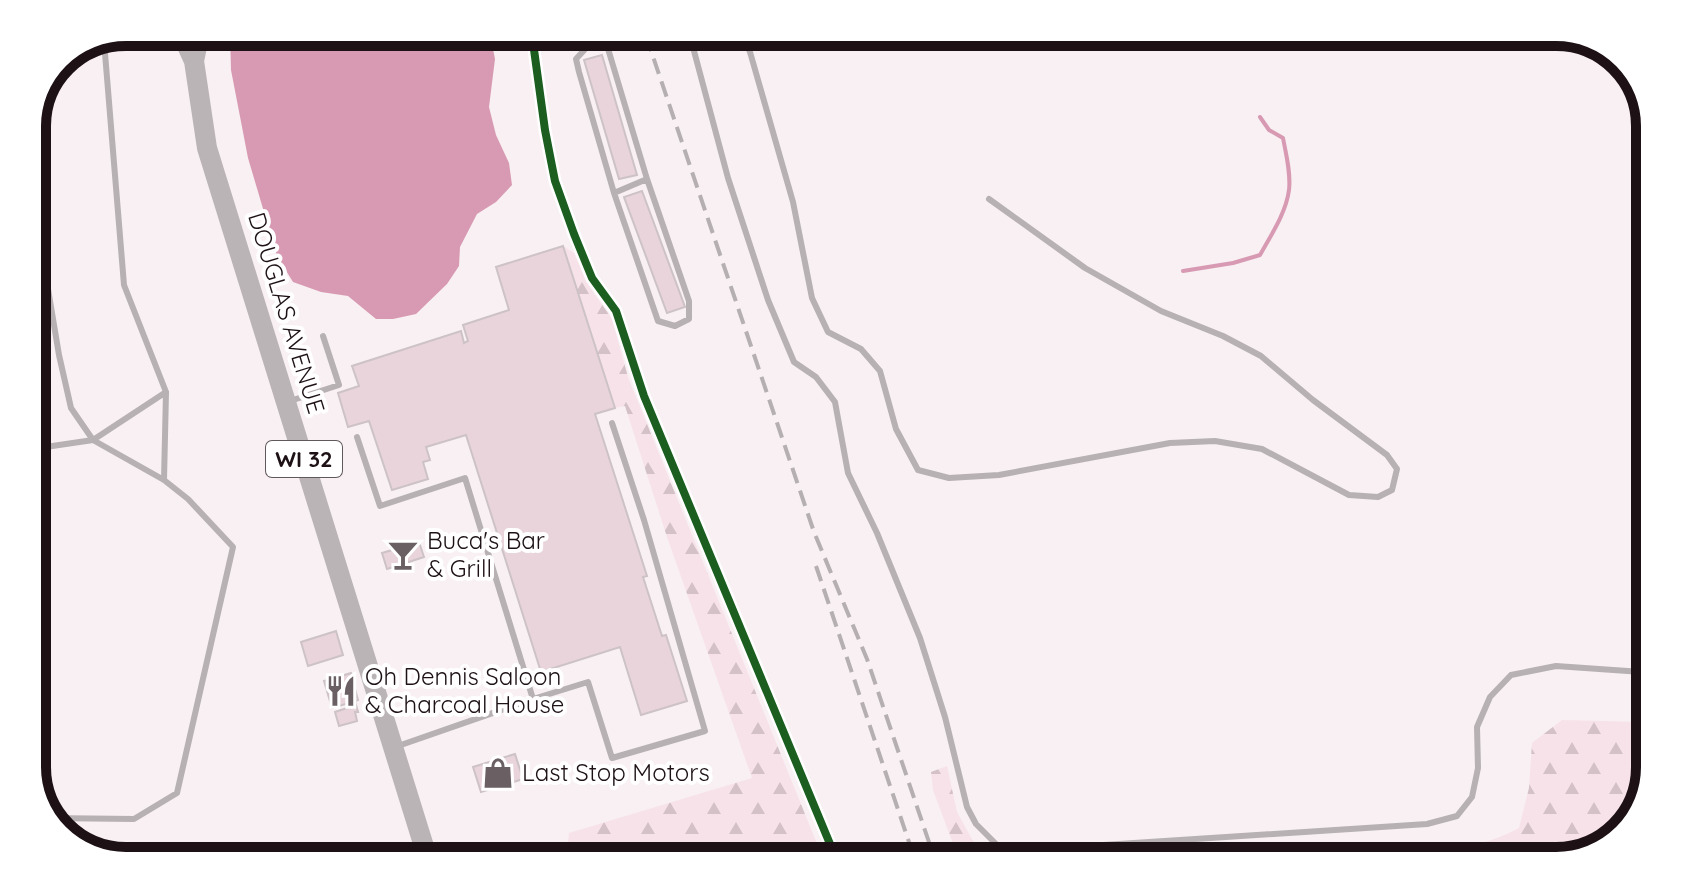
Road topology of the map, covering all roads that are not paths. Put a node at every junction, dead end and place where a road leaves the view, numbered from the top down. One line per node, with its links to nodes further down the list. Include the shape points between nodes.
1 (187, 46): 8 (main road, DOUGLAS AVENUE / WI 32)
2 (197, 46): 8 (main road, DOUGLAS AVENUE / WI 32)
3 (588, 46): 10 (lane, via 576,59)
4 (607, 46): 9 (lane)
5 (693, 46): 26 (lane, via 768,300 794,362 816,377 835,402 848,473 920,638 967,807 976,824)
6 (747, 46): 11 (lane, via 793,202 812,298 828,332 861,349 880,371 896,429 918,470 949,478 999,475 1170,443 1215,441 1262,449 1349,495 1378,497 1392,490 1397,469 1387,455 1261,356 1161,311 1085,268)
7 (105, 49): 14 (lane, via 124,285)
8 (194, 61): 15 (main road, DOUGLAS AVENUE / WI 32, via 207,148)
9 (647, 179): 10 (lane); 10 (lane, via 689,301 689,319 675,326 658,321)
10 (614, 193)
11 (989, 199)
12 (46, 277): 18 (lane, via 71,408)
13 (323, 336): 15 (lane, via 339,385)
14 (166, 392): 18 (lane); 20 (lane)
15 (286, 403): 23 (main road, DOUGLAS AVENUE / WI 32)
16 (612, 423): 22 (lane, via 705,731 612,758 588,682)
17 (357, 437): 22 (lane, via 380,506 465,478)
18 (93, 440): 19 (lane); 20 (lane)
19 (46, 447)
20 (164, 480): 24 (lane, via 233,547 177,793 134,819)
21 (1636, 672): 27 (lane, via 1556,666 1511,675 1490,697 1477,727 1472,797 1457,816 1427,824)
22 (533, 699): 23 (lane)
23 (393, 748): 25 (main road, DOUGLAS AVENUE / WI 32)
24 (65, 818)
25 (424, 847)
26 (1005, 847)
27 (1072, 847)

